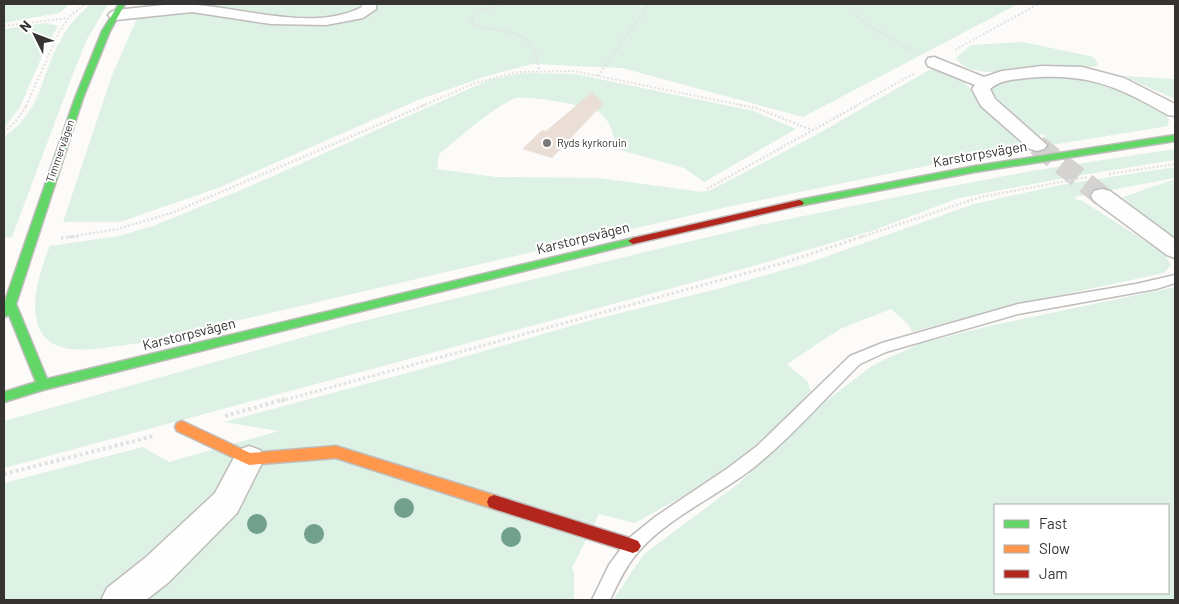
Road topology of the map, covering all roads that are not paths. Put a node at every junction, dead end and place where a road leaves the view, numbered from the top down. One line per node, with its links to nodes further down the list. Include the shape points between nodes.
1 (369, 4): 2 (street, via 369,9 358,16 316,21 264,19)
2 (196, 6): 3 (street)
3 (119, 9): 12 (main road, Timmervägen, via 106,31 78,98)
4 (934, 62): 5 (street)
5 (985, 83): 6 (street, via 1000,77 1043,70 1083,71 1128,87); 8 (street, via 981,89 987,102)
6 (1175, 111)
7 (1175, 138): 13 (main road, Karstorpsvägen, via 975,169 754,212)
8 (1037, 145)
9 (1101, 182): 10 (street)
10 (1175, 250)
11 (1175, 279): 17 (lane, via 1153,286 1018,309 867,353 855,360 748,463 655,527)
12 (7, 308): 13 (main road, Timmervägen)
13 (43, 385): 14 (main road, Karstorpsvägen)
14 (4, 396)
15 (182, 427): 16 (main road)
16 (249, 459): 17 (main road, via 336,452); 18 (street, via 226,502 157,570)
17 (633, 546): 19 (lane, via 615,570)
18 (119, 600)
19 (601, 600)

